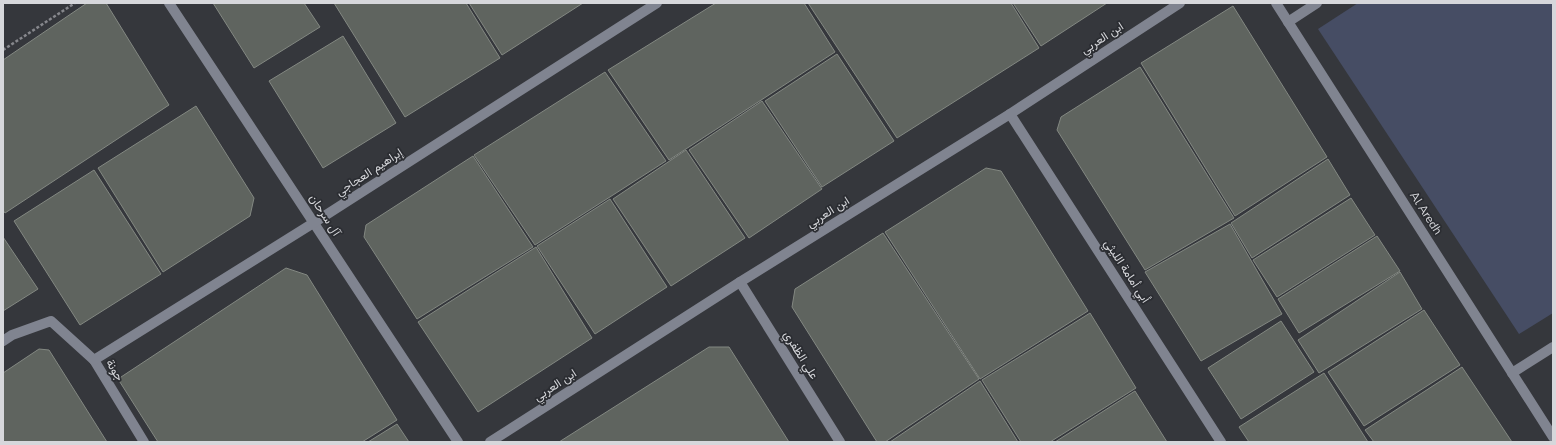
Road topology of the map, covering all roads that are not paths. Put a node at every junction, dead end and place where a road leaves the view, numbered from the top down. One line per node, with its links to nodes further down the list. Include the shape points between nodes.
1 (169, 3): 8 (street, آل سرحان)
2 (657, 3): 8 (street, إبراهيم العجاجي)
3 (1180, 3): 7 (street, ابن العربي)
4 (1276, 3): 6 (street, Al Aredh)
5 (1317, 3): 6 (street)
6 (1288, 22): 13 (street, Al Aredh)
7 (1010, 114): 9 (street, ابن العربي); 19 (street, أبي أمامة الليثي)
8 (315, 222): 12 (street, إبراهيم العجاجي); 16 (street, آل سرحان)
9 (740, 282): 17 (street, ابن العربي); 18 (street, علي الظفري)
10 (3, 341): 12 (street, جونة, via 12,335 51,321)
11 (1553, 347): 13 (street)
12 (94, 360): 15 (street, جونة)
13 (1512, 374): 14 (street, Al Aredh)
14 (1553, 437)
15 (144, 442)
16 (458, 442)
17 (490, 442)
18 (840, 442)
19 (1221, 442)

